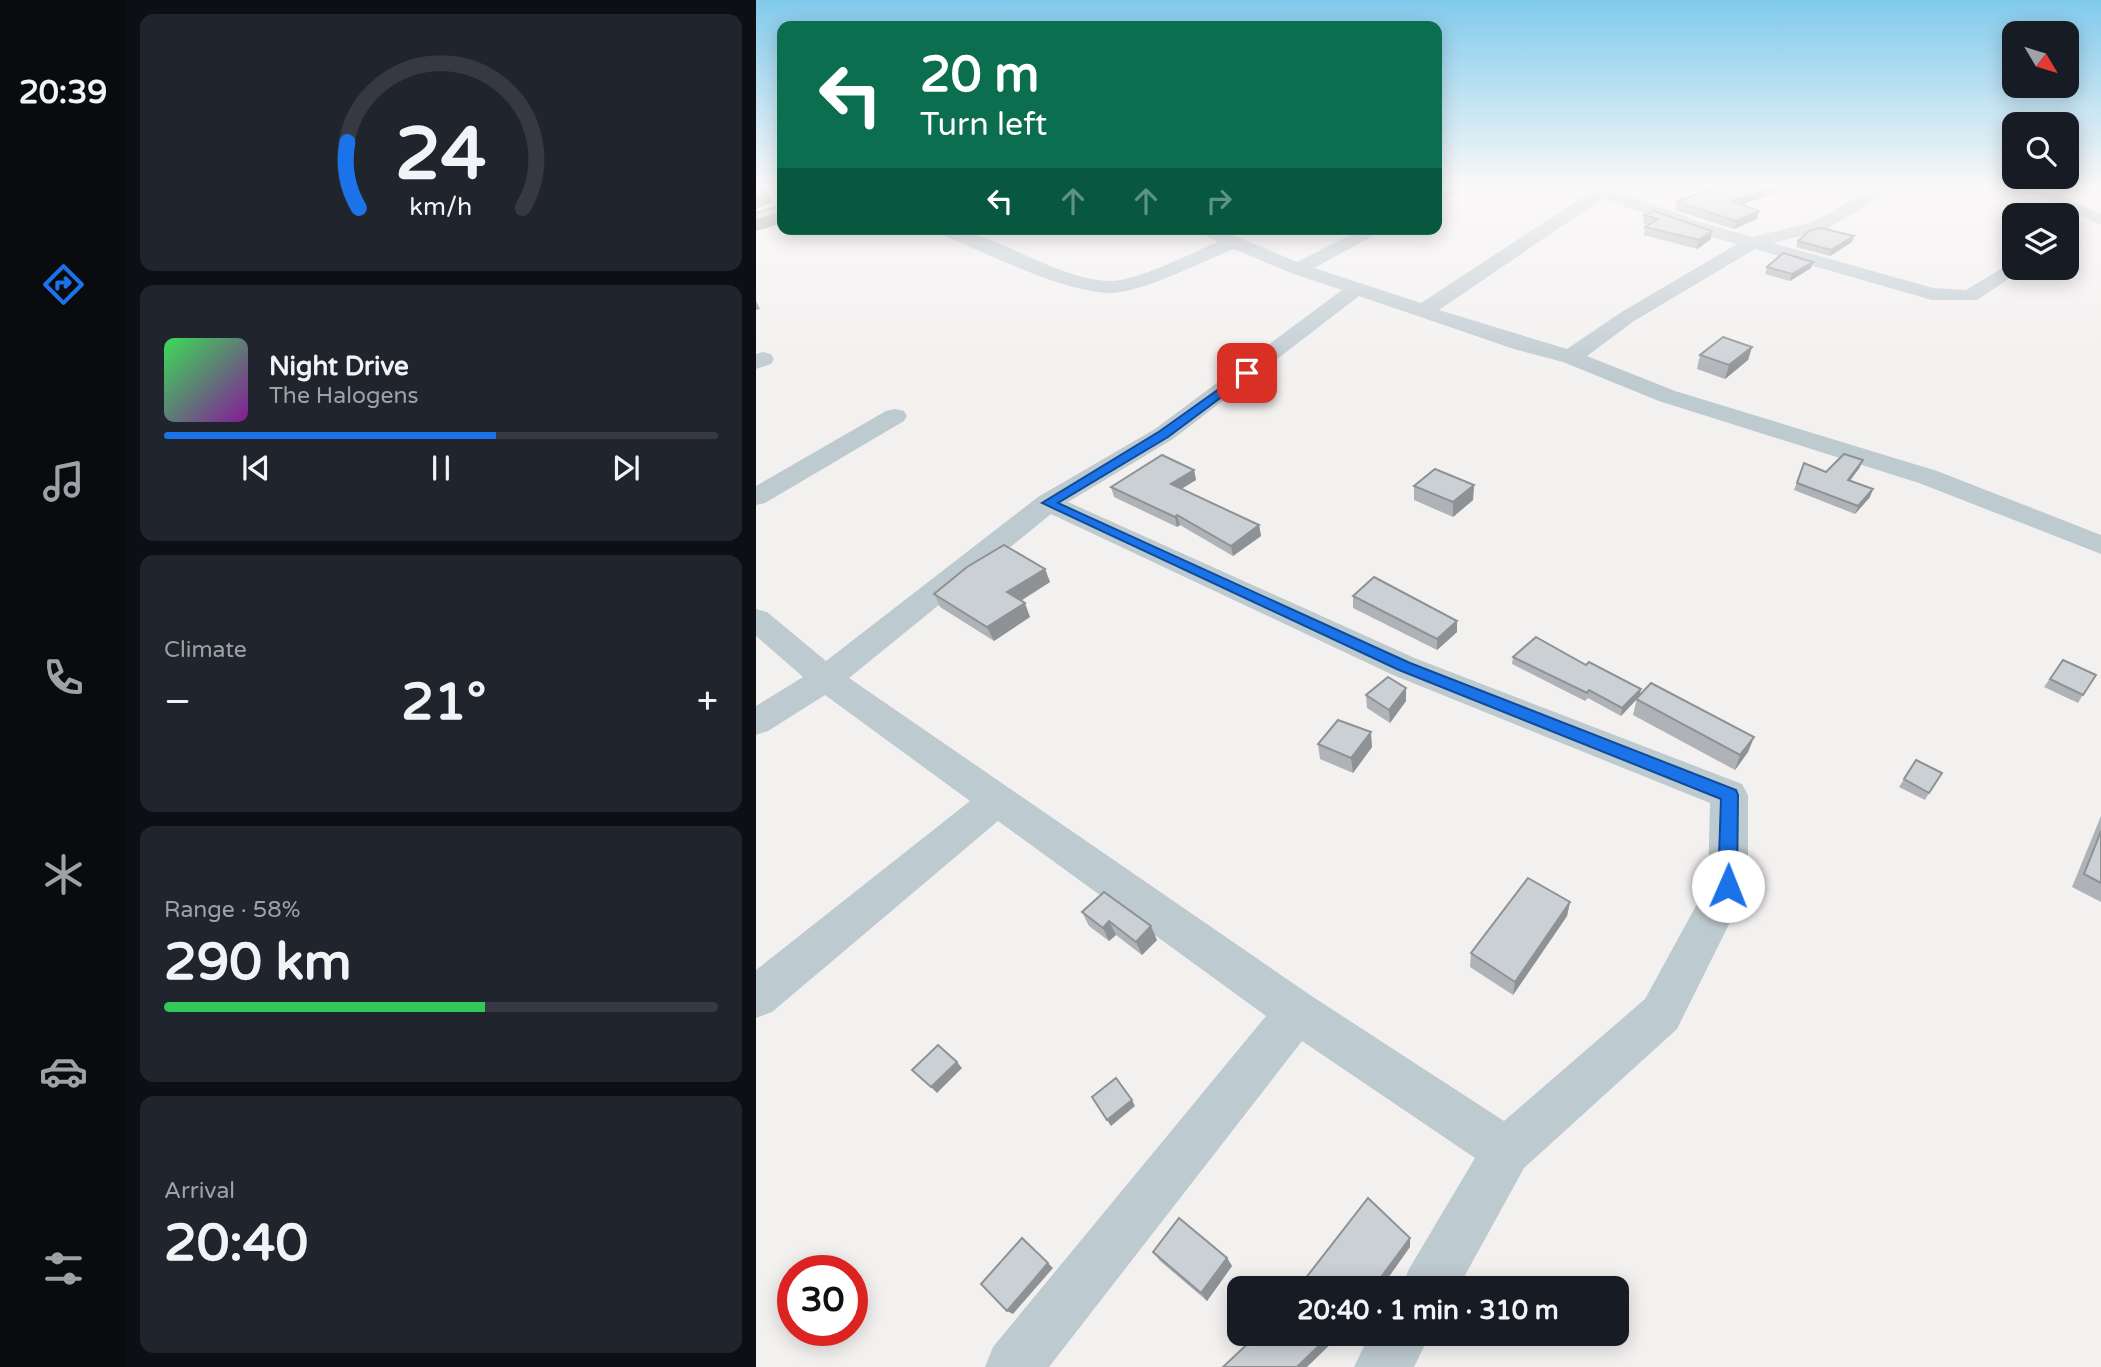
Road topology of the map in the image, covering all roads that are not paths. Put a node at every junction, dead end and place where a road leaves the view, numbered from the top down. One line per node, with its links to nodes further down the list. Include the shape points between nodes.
1 (997, 251): 2 (street, via 1055,275 1108,287 1148,278)
2 (1213, 251)
3 (1258, 251): 8 (street)
4 (1334, 251): 8 (street)
5 (1509, 251): 11 (street)
6 (1737, 251): 12 (street)
7 (1785, 251): 9 (street, via 1932,294 1970,296)
8 (1298, 269): 10 (street)
9 (2002, 277)
10 (1357, 288): 11 (street); 15 (street, via 1164,434)
11 (1425, 310): 12 (street)
12 (1571, 357): 16 (street, via 1667,396 1928,477)
13 (895, 416): 14 (street)
14 (756, 497)
15 (1048, 503): 18 (street); 23 (street, via 1405,667 1730,795 1728,886 1661,1014)
16 (2101, 545)
17 (756, 619): 18 (street)
18 (826, 679): 19 (street); 20 (street)
19 (756, 722)
20 (997, 800): 21 (street); 22 (street)
21 (756, 997)
22 (1297, 1012): 23 (street); 26 (street)
23 (1507, 1151): 24 (street)
24 (1435, 1276)
25 (1395, 1346): 27 (street)
26 (1013, 1367)
27 (1382, 1367)

